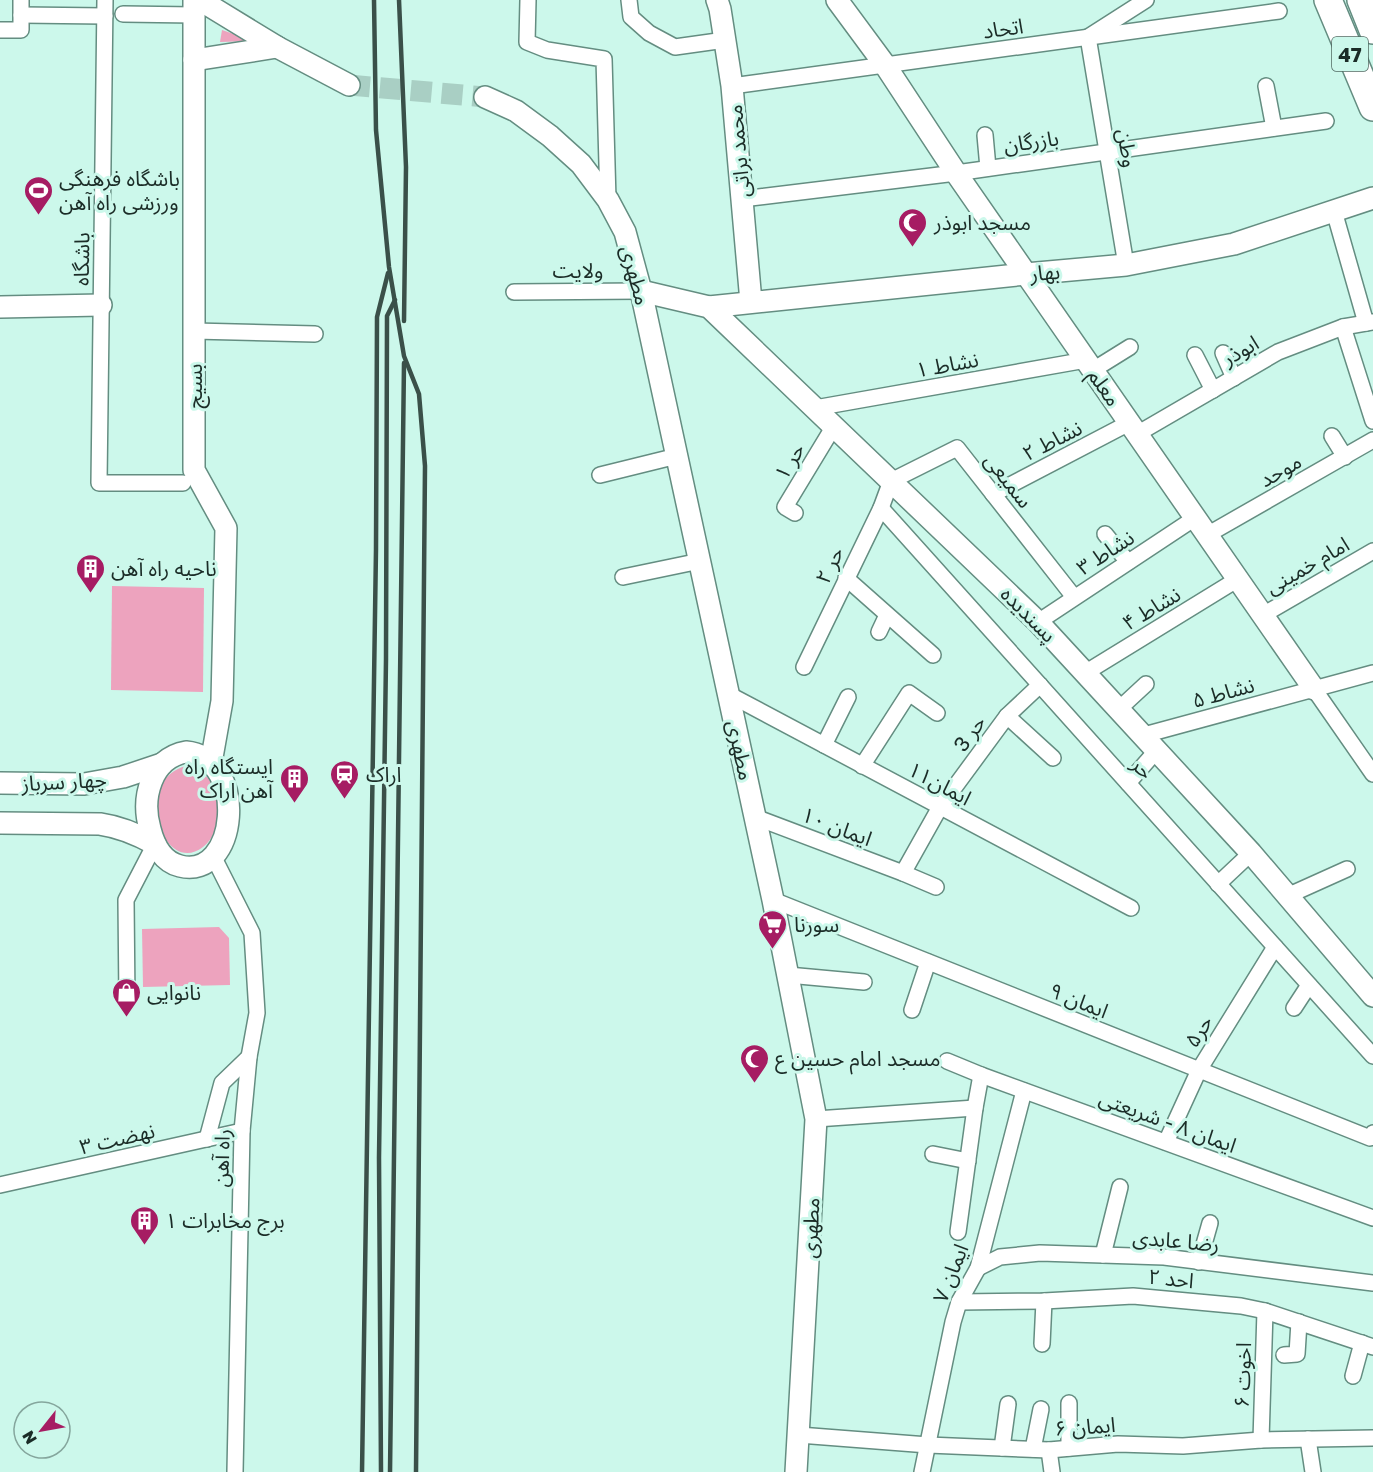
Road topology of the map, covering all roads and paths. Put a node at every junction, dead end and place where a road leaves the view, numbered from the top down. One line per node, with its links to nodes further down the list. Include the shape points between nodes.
1 (105, 0): 13 (street, باشگاه)
2 (528, 0): 34 (street, via 526,42 547,50 604,59)
3 (629, 0): 17 (street, via 631,17 649,33 675,47)
4 (717, 0): 17 (street, محمد براتی)
5 (837, 0): 20 (street, معلم)
6 (1146, 0): 16 (street)
7 (1328, 0): 25 (highway, 47)
8 (1361, 0): 15 (highway, 47)
9 (196, 5): 11 (street); 18 (street); 19 (street, بسیج)
10 (1280, 11): 16 (street, اتحاد)
11 (123, 14)
12 (21, 15): 13 (street); 14 (street)
13 (105, 16): 41 (street, باشگاه)
14 (0, 30)
15 (1373, 30)
16 (1088, 37): 20 (street, اتحاد); 29 (street, وطن)
17 (725, 40): 22 (street, محمد براتی)
18 (277, 46): 19 (street); 21 (street)
19 (194, 60): 46 (street, بسیج)
20 (885, 65): 22 (street, اتحاد); 31 (street, معلم)
21 (349, 85)
22 (732, 86): 33 (street, محمد براتی)
23 (1266, 86): 27 (street)
24 (485, 97): 34 (street, مطهری, via 516,111 550,136 581,164)
25 (1373, 107)
26 (1326, 121): 27 (street, بازرگان)
27 (1274, 128): 29 (street, بازرگان)
28 (986, 135): 30 (street)
29 (1107, 152): 30 (street, بازرگان); 36 (street, وطن)
30 (988, 168): 31 (street, بازرگان)
31 (956, 173): 33 (street, بازرگان); 37 (street, معلم)
32 (1373, 198): 35 (street, بهار)
33 (742, 199): 40 (street, محمد براتی)
34 (608, 200): 38 (street, مطهری, via 625,232)
35 (1334, 211): 36 (street, بهار, via 1234,244); 44 (street)
36 (1126, 265): 37 (street, بهار)
37 (1026, 273): 40 (street, بهار); 51 (street, معلم)
38 (641, 291): 39 (street, ولایت); 43 (street); 60 (street, مطهری)
39 (514, 292)
40 (751, 302): 43 (street, بهار)
41 (102, 305): 42 (street); 64 (street, باشگاه, via 99,483)
42 (0, 307)
43 (709, 307): 54 (street, پسندیده)
44 (1369, 323): 45 (street, ابوذر)
45 (1343, 327): 52 (street, ابوذر, via 1278,352); 55 (street)
46 (194, 331): 47 (street); 97 (street, بسیج, via 194,470 226,528 222,701)
47 (315, 334)
48 (1130, 347): 51 (street)
49 (1223, 353): 52 (street)
50 (1195, 355): 53 (street)
51 (1089, 365): 54 (street, نشاط ۱); 57 (street, معلم)
52 (1234, 378): 53 (street, ابوذر)
53 (1213, 390): 57 (street, ابوذر)
54 (815, 408): 56 (street, پسندیده)
55 (1373, 421)
56 (834, 426): 63 (street, پسندیده); 67 (street, حر ۱, via 785,507)
57 (1133, 428): 65 (street, نشاط ۲); 68 (street, معلم)
58 (1332, 436): 61 (street)
59 (1373, 440): 61 (street, موحد)
60 (677, 456): 62 (street); 72 (street, مطهری)
61 (1344, 457): 70 (street, موحد)
62 (600, 475)
63 (891, 481): 65 (street, سمیعی, via 957,448); 66 (street, حر ۲); 80 (street, پسندیده)
64 (183, 483)
65 (993, 494): 77 (street, سمیعی)
66 (881, 508): 75 (street, حر ۲); 87 (street, حر)
67 (795, 513)
68 (1195, 518): 70 (street, معلم); 73 (street, نشاط ۳)
69 (1105, 534): 73 (street)
70 (1207, 535): 76 (street, معلم)
71 (1373, 551): 79 (street, امام خمینی)
72 (700, 561): 74 (street); 89 (street, مطهری)
73 (1128, 562): 77 (street, نشاط ۳)
74 (623, 577)
75 (846, 579): 78 (street); 83 (street, حر ۲)
76 (1238, 579): 79 (street, معلم); 84 (street, نشاط ۴)
77 (1074, 597): 80 (street, نشاط ۳)
78 (887, 615): 81 (street); 82 (street)
79 (1263, 615): 88 (street, معلم)
80 (1038, 622): 84 (street, پسندیده)
81 (879, 632)
82 (933, 655)
83 (804, 667)
84 (1085, 672): 91 (street, پسندیده)
85 (1373, 673): 88 (street, نشاط ۵)
86 (1146, 684): 91 (street)
87 (1040, 685): 93 (street, حر 3); 102 (street, حر)
88 (1314, 689): 94 (street, نشاط ۵); 100 (street, معلم)
89 (730, 695): 95 (street, ایمان۱۱); 104 (street, مطهری)
90 (848, 697): 95 (street)
91 (1119, 709): 94 (street, پسندیده)
92 (937, 713): 99 (street, via 909,693)
93 (1007, 716): 96 (street); 103 (street, حر 3)
94 (1150, 743): 102 (street); 107 (street, پسندیده)
95 (824, 745): 99 (street, ایمان۱۱)
96 (1053, 758)
97 (211, 762): 98 (street, via 186,752 173,755); 108 (street, via 224,783 229,809 225,835)
98 (162, 764): 101 (street, چهار سرباز, via 84,784); 106 (street, via 153,777 146,811)
99 (862, 766): 103 (street, ایمان۱۱)
100 (1373, 774)
101 (0, 783)
102 (1128, 783): 111 (street, حر)
103 (940, 807): 110 (street, حر 3); 115 (street, ایمان۱۱)
104 (755, 817): 110 (street, ایمان ۱۰); 114 (street, مطهری)
105 (0, 823): 106 (street, چهار سرباز, via 115,826)
106 (155, 844): 108 (street, via 164,857 183,867 195,867); 122 (street, via 126,900)
107 (1251, 853): 111 (street); 113 (street, پسندیده)
108 (213, 856): 126 (street, راه آهن, via 252,933 257,1013)
109 (1347, 869): 113 (street)
110 (903, 873): 112 (street, ایمان ۱۰)
111 (1218, 884): 116 (street, حر)
112 (936, 887)
113 (1287, 896): 121 (street, پسندیده)
114 (773, 900): 117 (street, ایمان ۹); 118 (street, مطهری)
115 (1131, 909)
116 (1275, 947): 120 (street, حر); 128 (street, حر۵)
117 (928, 962): 124 (street); 128 (street, ایمان ۹)
118 (788, 975): 119 (street); 132 (street, مطهری)
119 (864, 982)
120 (1309, 985): 123 (street); 125 (street, حر)
121 (1373, 996)
122 (127, 1002)
123 (1294, 1008)
124 (912, 1010)
125 (1373, 1056)
126 (249, 1057): 133 (street, راه آهن); 135 (street, via 222,1083)
127 (947, 1061): 129 (street, ایمان ۸ - شریعتی)
128 (1199, 1070): 134 (street, ایمان ۹); 136 (street, حر۵)
129 (981, 1075): 130 (street, ایمان ۸ - شریعتی); 131 (street)
130 (1024, 1091): 136 (street, ایمان ۸ - شریعتی); 146 (street, ایمان ۷)
131 (975, 1108): 132 (street); 138 (street)
132 (816, 1119): 159 (street, مطهری)
133 (242, 1131): 135 (street, نهضت ۳); 167 (street, راه آهن)
134 (1371, 1135)
135 (207, 1139): 139 (street, نهضت ۳)
136 (1166, 1142): 141 (street, ایمان ۸ - شریعتی)
137 (933, 1154): 138 (street)
138 (968, 1161): 143 (street)
139 (0, 1185)
140 (1120, 1187): 144 (street)
141 (1373, 1218)
142 (1210, 1223): 145 (street)
143 (958, 1232)
144 (1103, 1256): 145 (street, رضا عابدی); 146 (street, رضا عابدی, via 1041,1253 1000,1257)
145 (1199, 1262): 147 (street, رضا عابدی)
146 (978, 1268): 149 (street, ایمان ۷)
147 (1373, 1283)
148 (1044, 1301): 149 (street, احد ۲); 150 (street, احد ۲, via 1133,1296); 152 (street)
149 (959, 1302): 163 (street, ایمان ۷)
150 (1265, 1311): 151 (street, احد ۲); 162 (street, اخوت ۶)
151 (1299, 1322): 153 (street, احد ۲); 154 (street, via 1297,1354)
152 (1042, 1344)
153 (1368, 1345): 155 (street)
154 (1284, 1355)
155 (1353, 1376)
156 (1069, 1403): 165 (street)
157 (1008, 1404): 164 (street)
158 (1041, 1409): 166 (street)
159 (799, 1435): 163 (street, ایمان ۶); 168 (street, مطهری)
160 (1373, 1438): 161 (street, ایمان ۶)
161 (1308, 1439): 162 (street, ایمان ۶); 171 (street)
162 (1261, 1440): 165 (street, ایمان ۶)
163 (928, 1445): 164 (street, ایمان ۶); 169 (street, ایمان ۷)
164 (1002, 1448): 166 (street, ایمان ۶)
165 (1069, 1448): 166 (street, ایمان ۶)
166 (1041, 1449): 170 (street)
167 (235, 1472)
168 (796, 1472)
169 (922, 1472)
170 (1052, 1472)
171 (1313, 1472)

